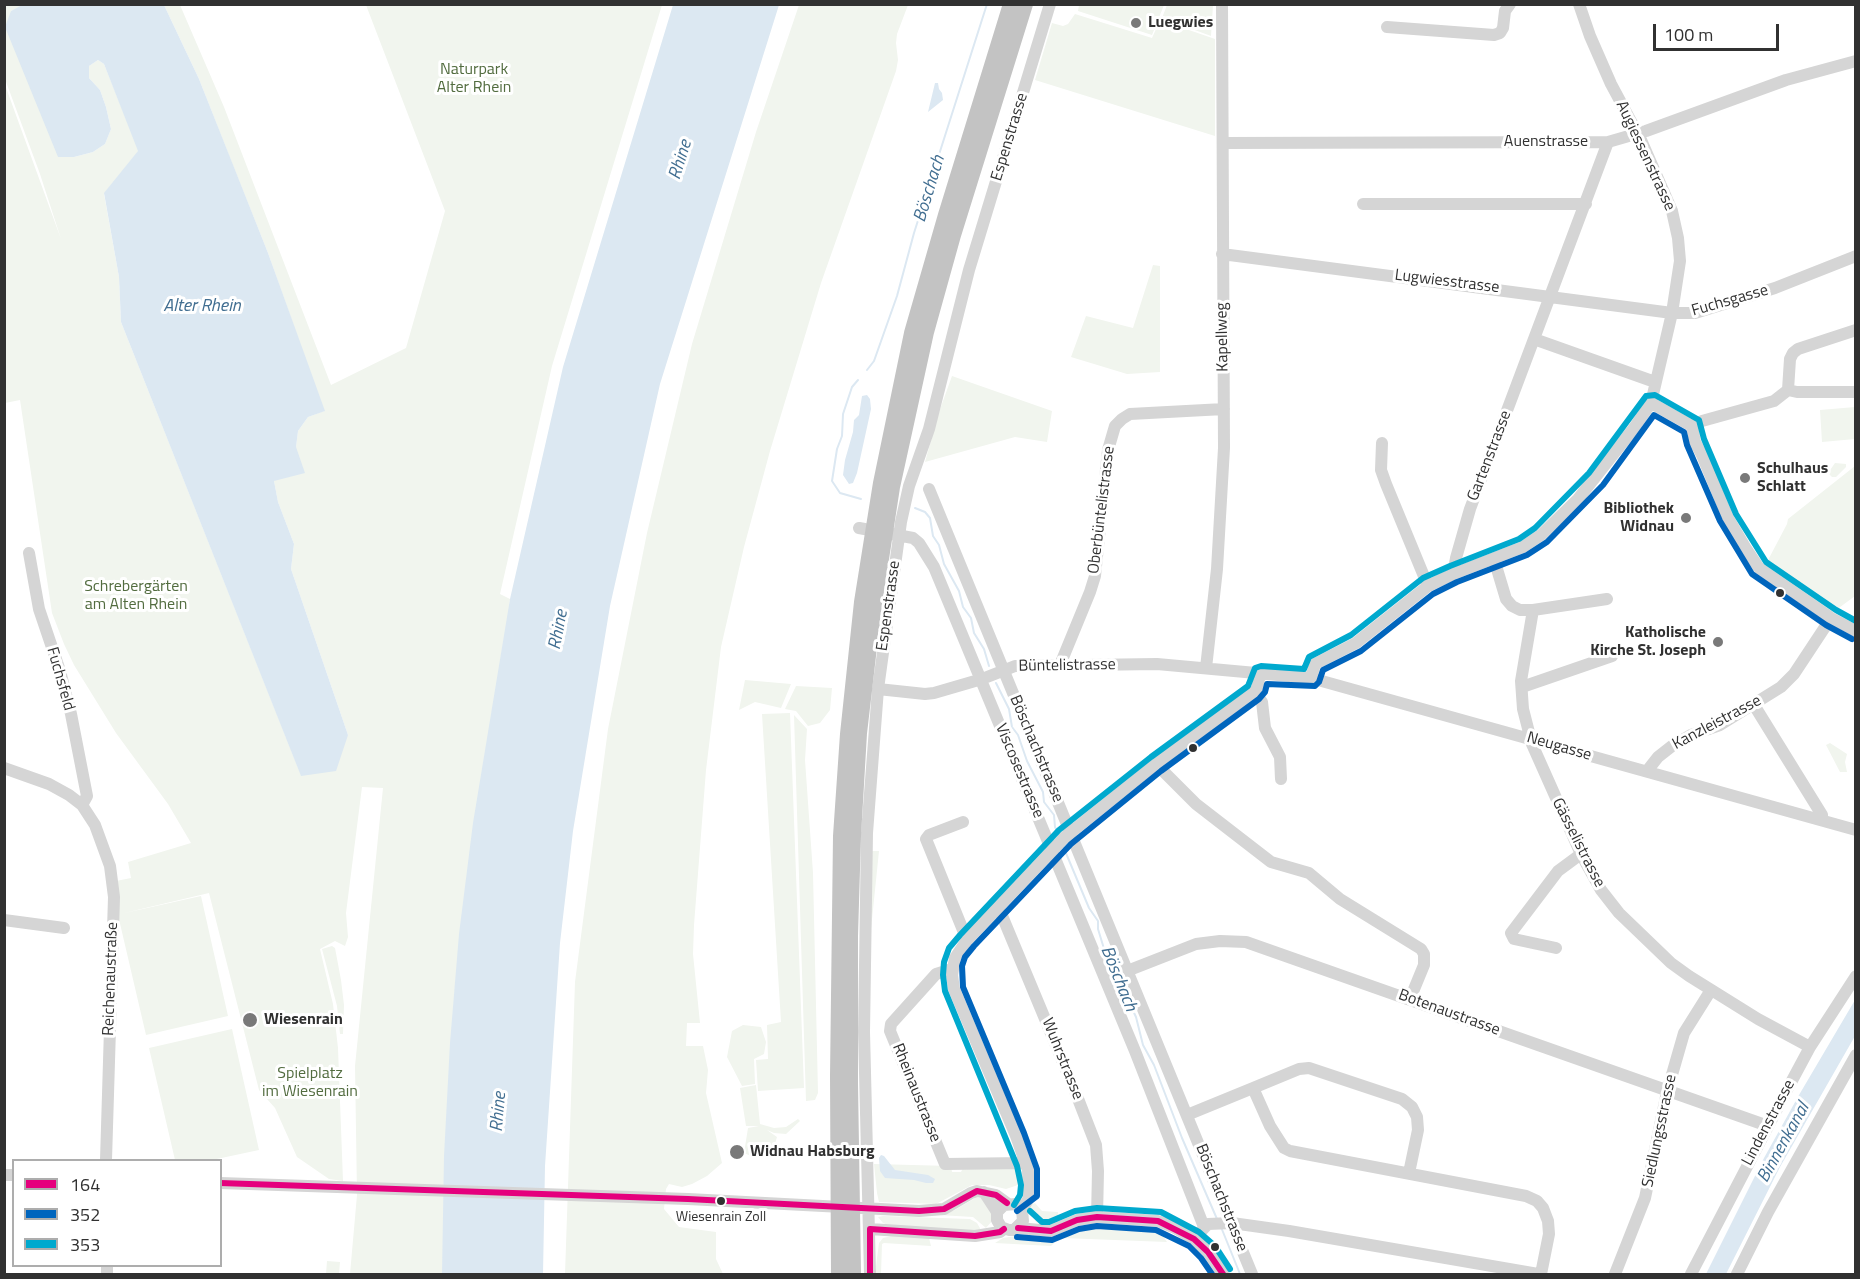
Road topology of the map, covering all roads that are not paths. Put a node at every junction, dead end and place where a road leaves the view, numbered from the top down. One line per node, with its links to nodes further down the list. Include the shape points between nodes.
1 (1011, 4): 88 (highway, via 912,333 881,483 862,602 841,836)
2 (1025, 4): 89 (highway, via 926,332 892,488 874,604 859,733 853,836)
3 (1050, 4): 45 (street, Espenstrasse, via 969,270 929,429 909,486)
4 (1222, 4): 11 (street, Kapellweg)
5 (1510, 4): 7 (street, via 1503,28 1494,35)
6 (1579, 4): 9 (street, Augiessenstrasse, via 1611,84)
7 (1387, 27)
8 (1856, 61): 9 (street, Auenstrasse, via 1786,80)
9 (1637, 134): 10 (street, Auenstrasse); 17 (street, Augiessenstrasse, via 1672,211 1678,238 1679,272)
10 (1608, 142): 11 (street, Auenstrasse); 13 (street, Gartenstrasse)
11 (1223, 143): 14 (street, Kapellweg)
12 (1363, 204): 13 (street)
13 (1586, 204): 16 (street, Gartenstrasse)
14 (1222, 254): 16 (street, Lugwiesstrasse); 24 (street, Kapellweg)
15 (1856, 256): 17 (street, Fuchsgasse, via 1695,314)
16 (1550, 296): 17 (street, Lugwiesstrasse); 19 (street, Gartenstrasse)
17 (1672, 313): 20 (street, Fuchsgasse)
18 (1856, 330): 21 (street, via 1793,353)
19 (1534, 339): 20 (street); 31 (street, Gartenstrasse, via 1470,509)
20 (1655, 382): 23 (street, Fuchsgasse)
21 (1788, 390): 22 (street); 25 (street, via 1774,401)
22 (1856, 392)
23 (1651, 403): 25 (street); 30 (street, Fuchsgasse, via 1596,479 1563,515 1523,547)
24 (1224, 409): 38 (street, Oberbüntelistrasse, via 1130,414 1115,426 1108,450 1095,576); 39 (street, Kapellweg, via 1221,527)
25 (1692, 426): 35 (street, via 1695,442 1728,518 1759,568)
26 (1382, 444): 32 (street, via 1381,470)
27 (929, 489): 40 (street, Böschachstrasse)
28 (859, 528): 43 (street, Viscosestrasse, via 908,536 919,543 934,567)
29 (29, 553): 53 (street, Fuchsfeld, via 39,609 71,714 87,796)
30 (1494, 559): 31 (street, Fuchsgasse); 34 (street, via 1506,599 1520,610)
31 (1453, 574): 32 (street, Fuchsgasse)
32 (1428, 586): 42 (street, Fuchsgasse, via 1356,643 1315,664)
33 (1607, 599): 34 (street)
34 (1533, 610): 44 (street, Gässelistrasse)
35 (1831, 618): 36 (street); 47 (street, Kanzleistrasse, via 1788,682)
36 (1856, 631)
37 (1612, 656): 44 (street)
38 (1060, 665): 39 (street, Büntelistrasse); 40 (street, Büntelistrasse, via 1015,666)
39 (1206, 668): 41 (street, Büntelistrasse)
40 (1004, 670): 43 (street, Büntelistrasse); 57 (street, Böschachstrasse)
41 (1260, 675): 42 (street, Neugasse); 46 (street)
42 (1311, 678): 48 (street, Neugasse)
43 (982, 679): 45 (street, Büntelistrasse, via 925,694); 58 (street, Viscosestrasse)
44 (1522, 687): 48 (street, Gässelistrasse)
45 (878, 689): 86 (street, Espenstrasse, via 867,833 864,944)
46 (1254, 692): 49 (street); 52 (street, via 1262,702 1265,728 1280,758)
47 (1754, 705): 51 (street, Kanzleistrasse, via 1671,746); 54 (street, via 1822,815)
48 (1531, 739): 51 (street, Neugasse); 59 (street, Gässelistrasse)
49 (1156, 764): 57 (street); 69 (street, via 1196,804 1271,862 1309,873 1340,899 1421,949 1424,965)
50 (4, 768): 53 (street, via 49,784)
51 (1647, 771): 54 (street, Neugasse)
52 (1281, 779)
53 (82, 805): 76 (street, Reichenaustraße, via 95,825 108,860 114,897)
54 (1820, 820): 56 (street, Neugasse)
55 (963, 822): 63 (street, via 926,839)
56 (1856, 830)
57 (1068, 835): 58 (street); 66 (street, Böschachstrasse)
58 (1053, 850): 60 (street); 85 (street, Viscosestrasse)
59 (1581, 854): 64 (street, via 1558,871 1511,933 1514,939); 68 (street, Gässelistrasse, via 1619,913 1671,963)
60 (998, 906): 63 (street); 82 (street, Wuhrstrasse, via 1096,1145)
61 (4, 920): 62 (street)
62 (64, 928)
63 (967, 940): 65 (street)
64 (1556, 948)
65 (952, 969): 77 (street, via 954,989); 77 (street, Rheinaustrasse, via 936,974 891,1024 891,1031 945,1164)
66 (1127, 971): 69 (street, Botenaustrasse, via 1196,944 1246,942); 74 (street, Böschachstrasse)
67 (1856, 976): 70 (street, Lindenstrasse)
68 (1711, 990): 70 (street, Gässelistrasse); 73 (street, Siedlungsstrasse, via 1684,1033)
69 (1410, 999): 73 (street, Botenaustrasse)
70 (1810, 1047): 75 (street, Lindenstrasse)
71 (1856, 1055): 96 (street)
72 (1253, 1088): 74 (street); 78 (street, via 1284,1148 1308,1156); 78 (street, via 1309,1068 1402,1099 1417,1118)
73 (1667, 1092): 75 (street, Botenaustrasse); 94 (street, Siedlungsstrasse, via 1645,1198)
74 (1187, 1115): 84 (street, Böschachstrasse)
75 (1768, 1126): 95 (street, Lindenstrasse)
76 (106, 1159)
77 (1026, 1163): 81 (street, via 1029,1198)
78 (1410, 1173): 93 (street, via 1537,1201 1548,1221 1549,1234)
79 (222, 1183): 80 (street, via 931,1211 952,1206 970,1192)
80 (984, 1192): 81 (street, via 996,1195); 83 (street)
81 (1016, 1212): 82 (street, via 1038,1231 1051,1231); 83 (street, via 1001,1207); 83 (street, via 1009,1230)
82 (1096, 1217): 87 (street, via 1158,1221)
83 (1000, 1220): 86 (street, via 988,1235 975,1236)
84 (1229, 1223): 85 (street); 92 (street, Böschachstrasse); 93 (street)
85 (1206, 1225): 87 (street)
86 (870, 1229): 90 (street, Espenstrasse)
87 (1194, 1239): 91 (street)
88 (839, 1275)
89 (853, 1275)
90 (870, 1275)
91 (1223, 1275)
92 (1252, 1275)
93 (1539, 1275)
94 (1615, 1275)
95 (1691, 1275)
96 (1737, 1275)

